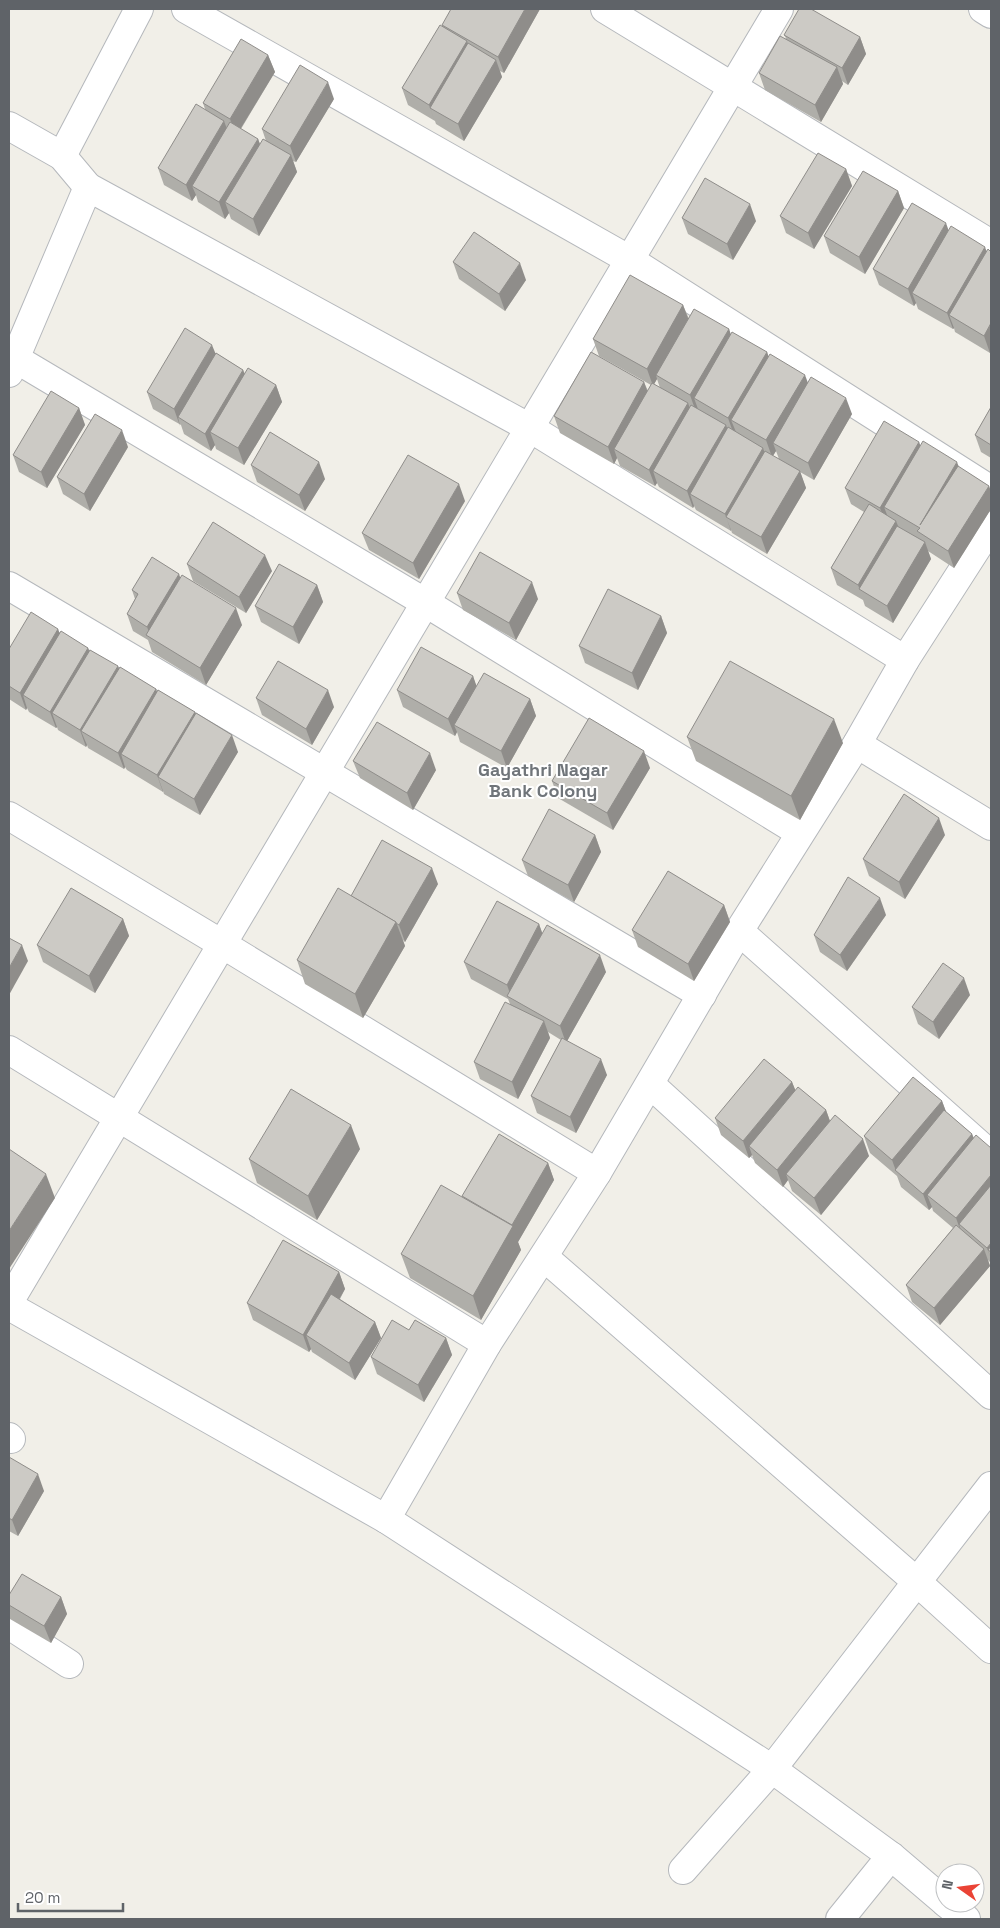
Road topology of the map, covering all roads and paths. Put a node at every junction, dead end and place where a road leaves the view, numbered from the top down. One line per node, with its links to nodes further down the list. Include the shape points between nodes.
1 (139, 9): 9 (street)
2 (186, 9): 12 (street)
3 (605, 9): 7 (street)
4 (780, 9): 7 (street)
5 (983, 9): 6 (street)
6 (991, 14)
7 (733, 87): 11 (street); 12 (street)
8 (9, 126): 9 (street)
9 (62, 156): 10 (street)
10 (88, 188): 13 (street); 14 (street)
11 (991, 244)
12 (630, 260): 14 (street); 15 (street)
13 (12, 366): 18 (street)
14 (530, 428): 18 (street); 19 (street)
15 (991, 490)
16 (991, 526): 19 (street)
17 (9, 586): 21 (street)
18 (426, 603): 21 (street); 24 (street)
19 (905, 660): 20 (street)
20 (857, 744): 23 (street); 24 (street)
21 (325, 771): 26 (street); 27 (street)
22 (9, 816): 26 (street)
23 (988, 825)
24 (799, 832): 25 (street)
25 (739, 931): 27 (street); 31 (street)
26 (222, 944): 30 (street); 32 (street)
27 (702, 995): 29 (street)
28 (9, 1050): 30 (street)
29 (650, 1084): 32 (street); 36 (street)
30 (120, 1117): 34 (street); 35 (street)
31 (991, 1154)
32 (597, 1173): 33 (street)
33 (544, 1257): 35 (street); 39 (street)
34 (9, 1304): 38 (street)
35 (487, 1344): 38 (street)
36 (991, 1394)
37 (991, 1486): 39 (street)
38 (386, 1520): 43 (street)
39 (917, 1582): 41 (street); 43 (street)
40 (9, 1624): 42 (street)
41 (991, 1649)
42 (69, 1664)
43 (772, 1769): 44 (street); 45 (street)
44 (890, 1856): 46 (street); 47 (street)
45 (683, 1870)
46 (935, 1893)
47 (840, 1919)

